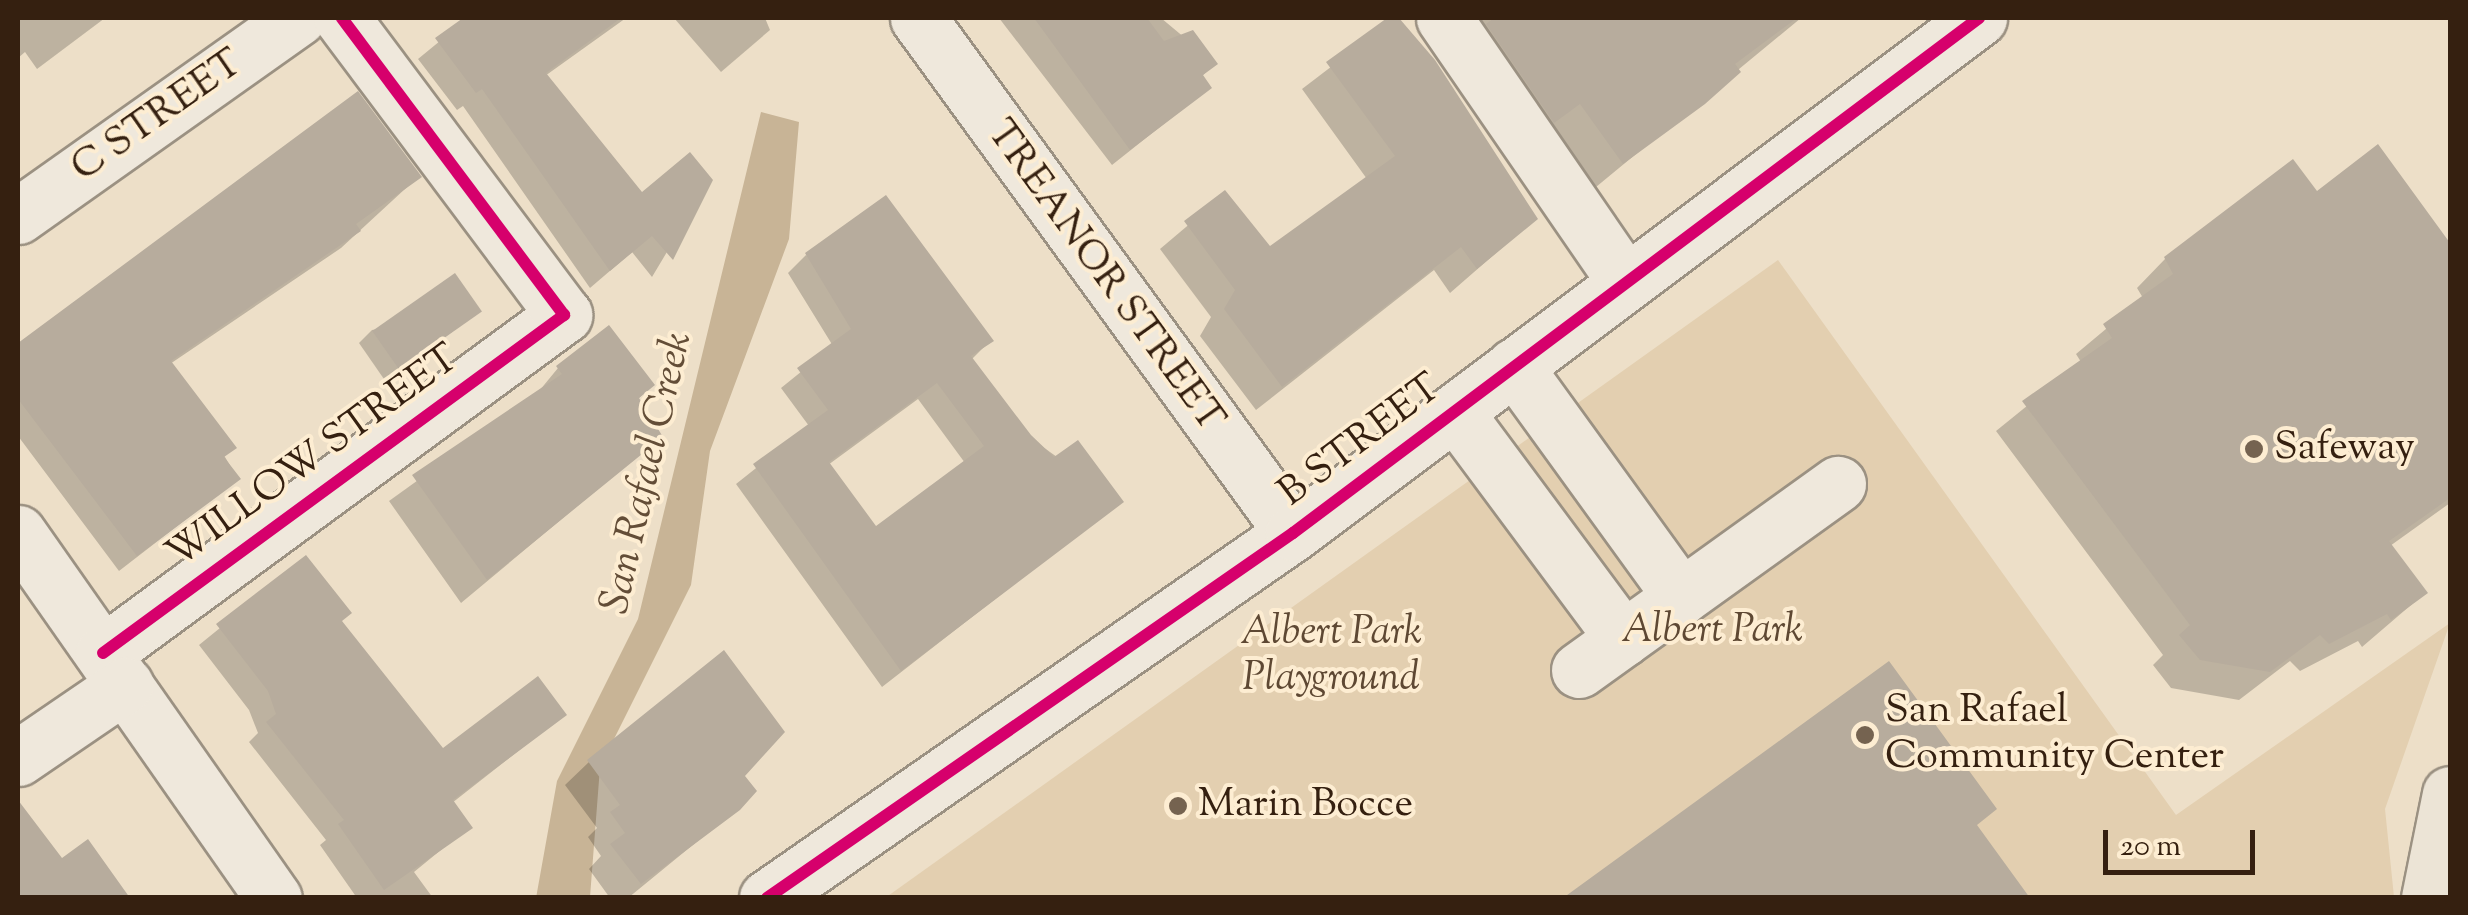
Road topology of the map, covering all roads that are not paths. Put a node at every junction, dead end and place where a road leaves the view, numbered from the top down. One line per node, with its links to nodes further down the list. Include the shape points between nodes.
1 (298, 18): 6 (street, C STREET)
2 (342, 18): 15 (street, WILLOW STREET, via 564,315)
3 (918, 18): 12 (street, TREANOR STREET)
4 (1444, 18): 7 (street)
5 (1968, 21): 7 (street, B STREET)
6 (18, 216)
7 (1626, 283): 8 (street, B STREET)
8 (1514, 366): 9 (street, B STREET); 13 (street)
9 (1455, 412): 12 (street, B STREET); 14 (street)
10 (1838, 484): 13 (street)
11 (18, 533): 15 (street)
12 (1293, 534): 20 (street, B STREET)
13 (1681, 598): 14 (street)
14 (1624, 638): 16 (street)
15 (114, 669): 17 (street, WILLOW STREET); 19 (street)
16 (1579, 670)
17 (18, 758)
18 (2450, 794): 21 (main road)
19 (274, 898)
20 (767, 898)
21 (2429, 898)

